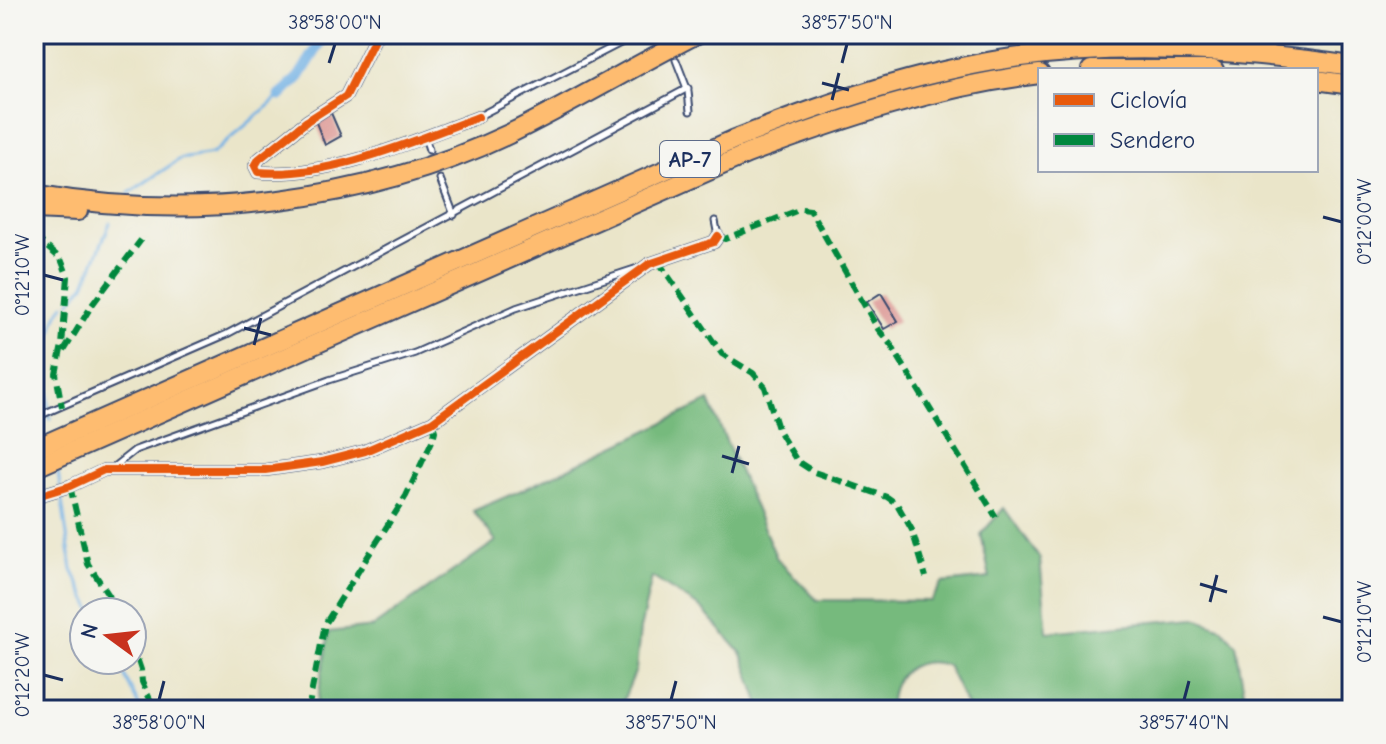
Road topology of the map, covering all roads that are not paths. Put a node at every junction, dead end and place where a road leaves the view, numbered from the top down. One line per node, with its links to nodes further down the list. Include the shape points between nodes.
1 (377, 34): 12 (street, via 346,96 259,159 256,170 322,169)
2 (638, 34): 11 (lane)
3 (697, 34): 15 (highway, via 508,134 388,178 256,203)
4 (676, 60): 9 (lane)
5 (1352, 66): 21 (highway, AP-7, via 1189,50 1095,50 961,67 850,97 719,146)
6 (1038, 74): 21 (highway, AP-7, via 881,107 747,154)
7 (1318, 80): 8 (highway)
8 (1352, 85)
9 (688, 88): 10 (lane); 16 (lane)
10 (690, 111)
11 (478, 117): 12 (street)
12 (425, 137): 13 (lane)
13 (429, 150)
14 (440, 179): 16 (lane)
15 (35, 206)
16 (454, 215): 20 (lane, via 227,334)
17 (715, 221): 18 (lane)
18 (718, 236): 19 (street)
19 (646, 267): 23 (lane, via 525,305 415,353 135,450); 23 (street, via 432,422 365,451 265,470)
20 (34, 418)
21 (71, 442): 22 (highway, AP-7)
22 (35, 461)
23 (111, 469): 24 (street)
24 (34, 497)

